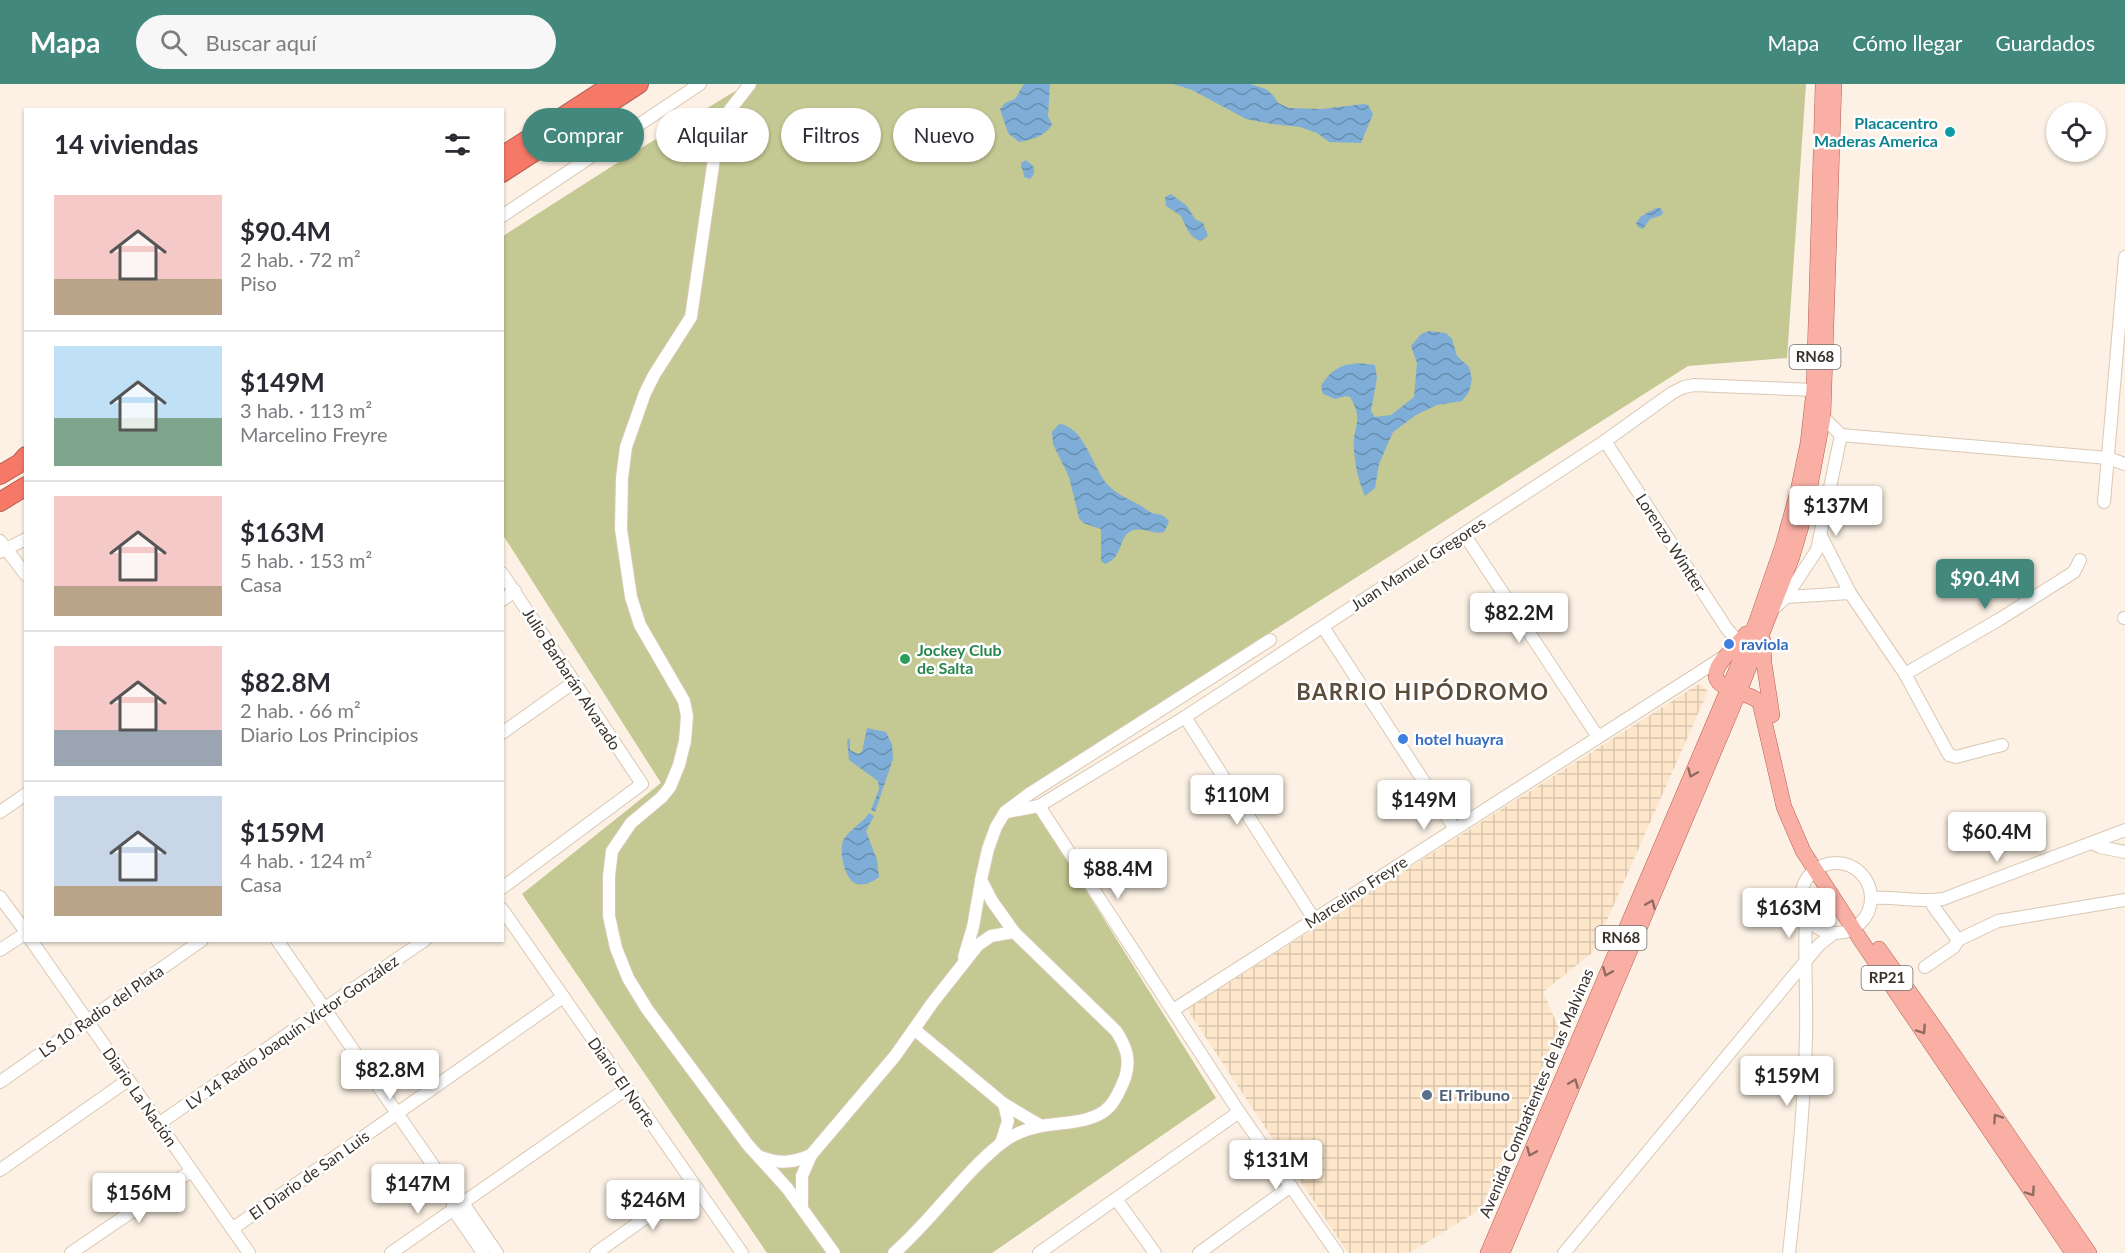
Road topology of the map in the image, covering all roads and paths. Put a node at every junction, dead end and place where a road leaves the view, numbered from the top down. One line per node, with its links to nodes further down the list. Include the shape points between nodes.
1 (613, 84): 7 (highway)
2 (639, 84): 8 (highway)
3 (700, 84): 9 (street)
4 (750, 84): 97 (street, via 718,131 691,317 645,393 624,460 621,529 631,597 640,625 684,701 687,724 670,787 632,823 612,851 609,895 614,944 633,986)
5 (1823, 84): 12 (main road, Avenida Combatientes de las Malvinas / RN68)
6 (1834, 84): 13 (main road, Avenida Combatientes de las Malvinas / RN68)
7 (504, 155)
8 (504, 172)
9 (504, 215)
10 (2125, 256): 11 (street)
11 (2123, 305): 17 (street)
12 (1814, 390): 15 (street, Juan Manuel Gregores, via 1684,387); 37 (main road, Avenida Combatientes de las Malvinas / RN68, via 1798,491)
13 (1823, 417): 14 (street); 35 (main road, Avenida Combatientes de las Malvinas / RN68, via 1805,513)
14 (1841, 435): 17 (street); 25 (street)
15 (1605, 441): 24 (street, Juan Manuel Gregores); 39 (street, Lorenzo Wintter, via 1727,629)
16 (24, 458): 20 (highway)
17 (2108, 458): 18 (street); 23 (street)
18 (2125, 464)
19 (24, 469): 22 (highway)
20 (0, 475)
21 (24, 489): 22 (highway)
22 (2, 495)
23 (2104, 502)
24 (1464, 534): 36 (street, Juan Manuel Gregores); 48 (street)
25 (1821, 536): 32 (street); 33 (street, via 1817,550)
26 (24, 540): 27 (street)
27 (2, 547): 29 (street)
28 (2080, 560): 42 (street, via 2074,572)
29 (24, 573)
30 (504, 576): 31 (street, Julio Barbarán Alvarado)
31 (515, 591): 34 (street); 44 (street, Julio Barbarán Alvarado)
32 (1850, 593): 33 (street); 42 (street)
33 (1786, 597): 35 (street)
34 (504, 599)
35 (1772, 609): 37 (main road, Avenida Combatientes de las Malvinas / RN68)
36 (1323, 627): 46 (street, Juan Manuel Gregores); 54 (street)
37 (1759, 628): 39 (main road); 41 (main road, RP21); 45 (main road, Avenida Combatientes de las Malvinas / RN68)
38 (1270, 640): 53 (street)
39 (1740, 643): 40 (main road)
40 (1727, 654): 43 (street, Marcelino Freyre); 45 (main road, via 1716,672)
41 (1764, 663): 45 (main road, via 1756,687); 58 (main road, RP21, via 1792,802)
42 (1905, 674): 49 (street, via 1949,755 1956,757)
43 (1692, 677): 45 (street, via 1710,679); 48 (street, Marcelino Freyre)
44 (574, 682): 47 (street); 60 (street, Julio Barbarán Alvarado, via 642,784)
45 (1730, 689): 58 (main road, RP21, via 1760,703 1784,807 1803,851); 120 (main road, Avenida Combatientes de las Malvinas / RN68, one-way to 120); 121 (main road, Avenida Combatientes de las Malvinas / RN68, one-way to 45)
46 (1185, 717): 51 (street, Juan Manuel Gregores); 67 (street)
47 (504, 732)
48 (1598, 737): 54 (street, Marcelino Freyre)
49 (2002, 744)
50 (24, 795): 52 (street)
51 (1039, 806): 53 (street); 84 (street)
52 (0, 812)
53 (1005, 812): 59 (street, via 988,849)
54 (1455, 829): 67 (street, Marcelino Freyre)
55 (2125, 830): 56 (street)
56 (2092, 843): 57 (street); 64 (street)
57 (2125, 852)
58 (1819, 867): 62 (street, via 1833,863 1856,868 1870,887); 66 (street, via 1803,885); 68 (main road, RP21)
59 (981, 880): 70 (street); 80 (street, via 974,927)
60 (504, 887)
61 (0, 897): 69 (street)
62 (1872, 898): 64 (street); 68 (street, via 1866,916)
63 (2125, 900): 73 (street, via 1998,921)
64 (1932, 901): 73 (street)
65 (504, 912): 82 (street, Diario El Norte)
66 (1806, 915): 72 (street, via 1813,924); 79 (street)
67 (1314, 919): 84 (street, Marcelino Freyre)
68 (1857, 926): 72 (street); 124 (main road, RP21, one-way to 124); 125 (main road, RP21, one-way to 68, via 1942,1038)
69 (24, 929)
70 (1014, 932): 80 (street, via 985,939); 94 (street, via 1109,1022 1123,1041 1128,1059 1120,1091 1109,1108 1086,1119)
71 (24, 933): 78 (street)
72 (1834, 933): 79 (street)
73 (1958, 940): 81 (street)
74 (32, 942): 85 (street, Diario La Nación)
75 (199, 942): 85 (street, LS 10 Radio del Plata)
76 (279, 942): 83 (street)
77 (422, 942): 83 (street, LV 14 Radio Joaquín Víctor González)
78 (0, 950)
79 (1805, 962): 122 (street); 123 (street, via 1803,1104)
80 (960, 967): 86 (street)
81 (1925, 967)
82 (563, 997): 89 (street, Diario El Norte); 92 (street, El Diario de San Luis)
83 (325, 1008): 92 (street); 93 (street, LV 14 Radio Joaquín Víctor González)
84 (1173, 1010): 91 (street)
85 (87, 1022): 87 (street, Diario La Nación); 88 (street, LS 10 Radio del Plata)
86 (915, 1030): 90 (street); 96 (street)
87 (128, 1080): 93 (street, Diario La Nación); 98 (street)
88 (0, 1082)
89 (627, 1089): 100 (street, Diario El Norte); 103 (street)
90 (1004, 1104): 94 (street); 95 (street, via 1008,1121)
91 (1239, 1112): 101 (street); 102 (street)
92 (398, 1114): 103 (street); 105 (street, El Diario de San Luis)
93 (160, 1123): 99 (street, Diario La Nación)
94 (1041, 1126): 95 (street, via 1013,1135)
95 (1000, 1144): 115 (street)
96 (811, 1155): 97 (street, via 783,1163); 104 (street, via 802,1176)
97 (760, 1157): 104 (street)
98 (0, 1170)
99 (191, 1171): 105 (street, Diario La Nación); 107 (street)
100 (693, 1184): 112 (street); 113 (street, Diario El Norte)
101 (1292, 1186): 118 (street); 119 (street)
102 (1116, 1199): 116 (street); 117 (street)
103 (458, 1206): 109 (street); 110 (street); 111 (street)
104 (802, 1207): 114 (street)
105 (232, 1229): 106 (street, Diario La Nación)
106 (246, 1249): 108 (street)
107 (71, 1253)
108 (232, 1253)
109 (391, 1253)
110 (483, 1253)
111 (497, 1253)
112 (596, 1253)
113 (742, 1253)
114 (834, 1253)
115 (894, 1253)
116 (1039, 1253)
117 (1155, 1253)
118 (1199, 1253)
119 (1337, 1253)
120 (1488, 1253)
121 (1502, 1253)
122 (1564, 1253)
123 (1789, 1253)
124 (2073, 1253)
125 (2089, 1253)

